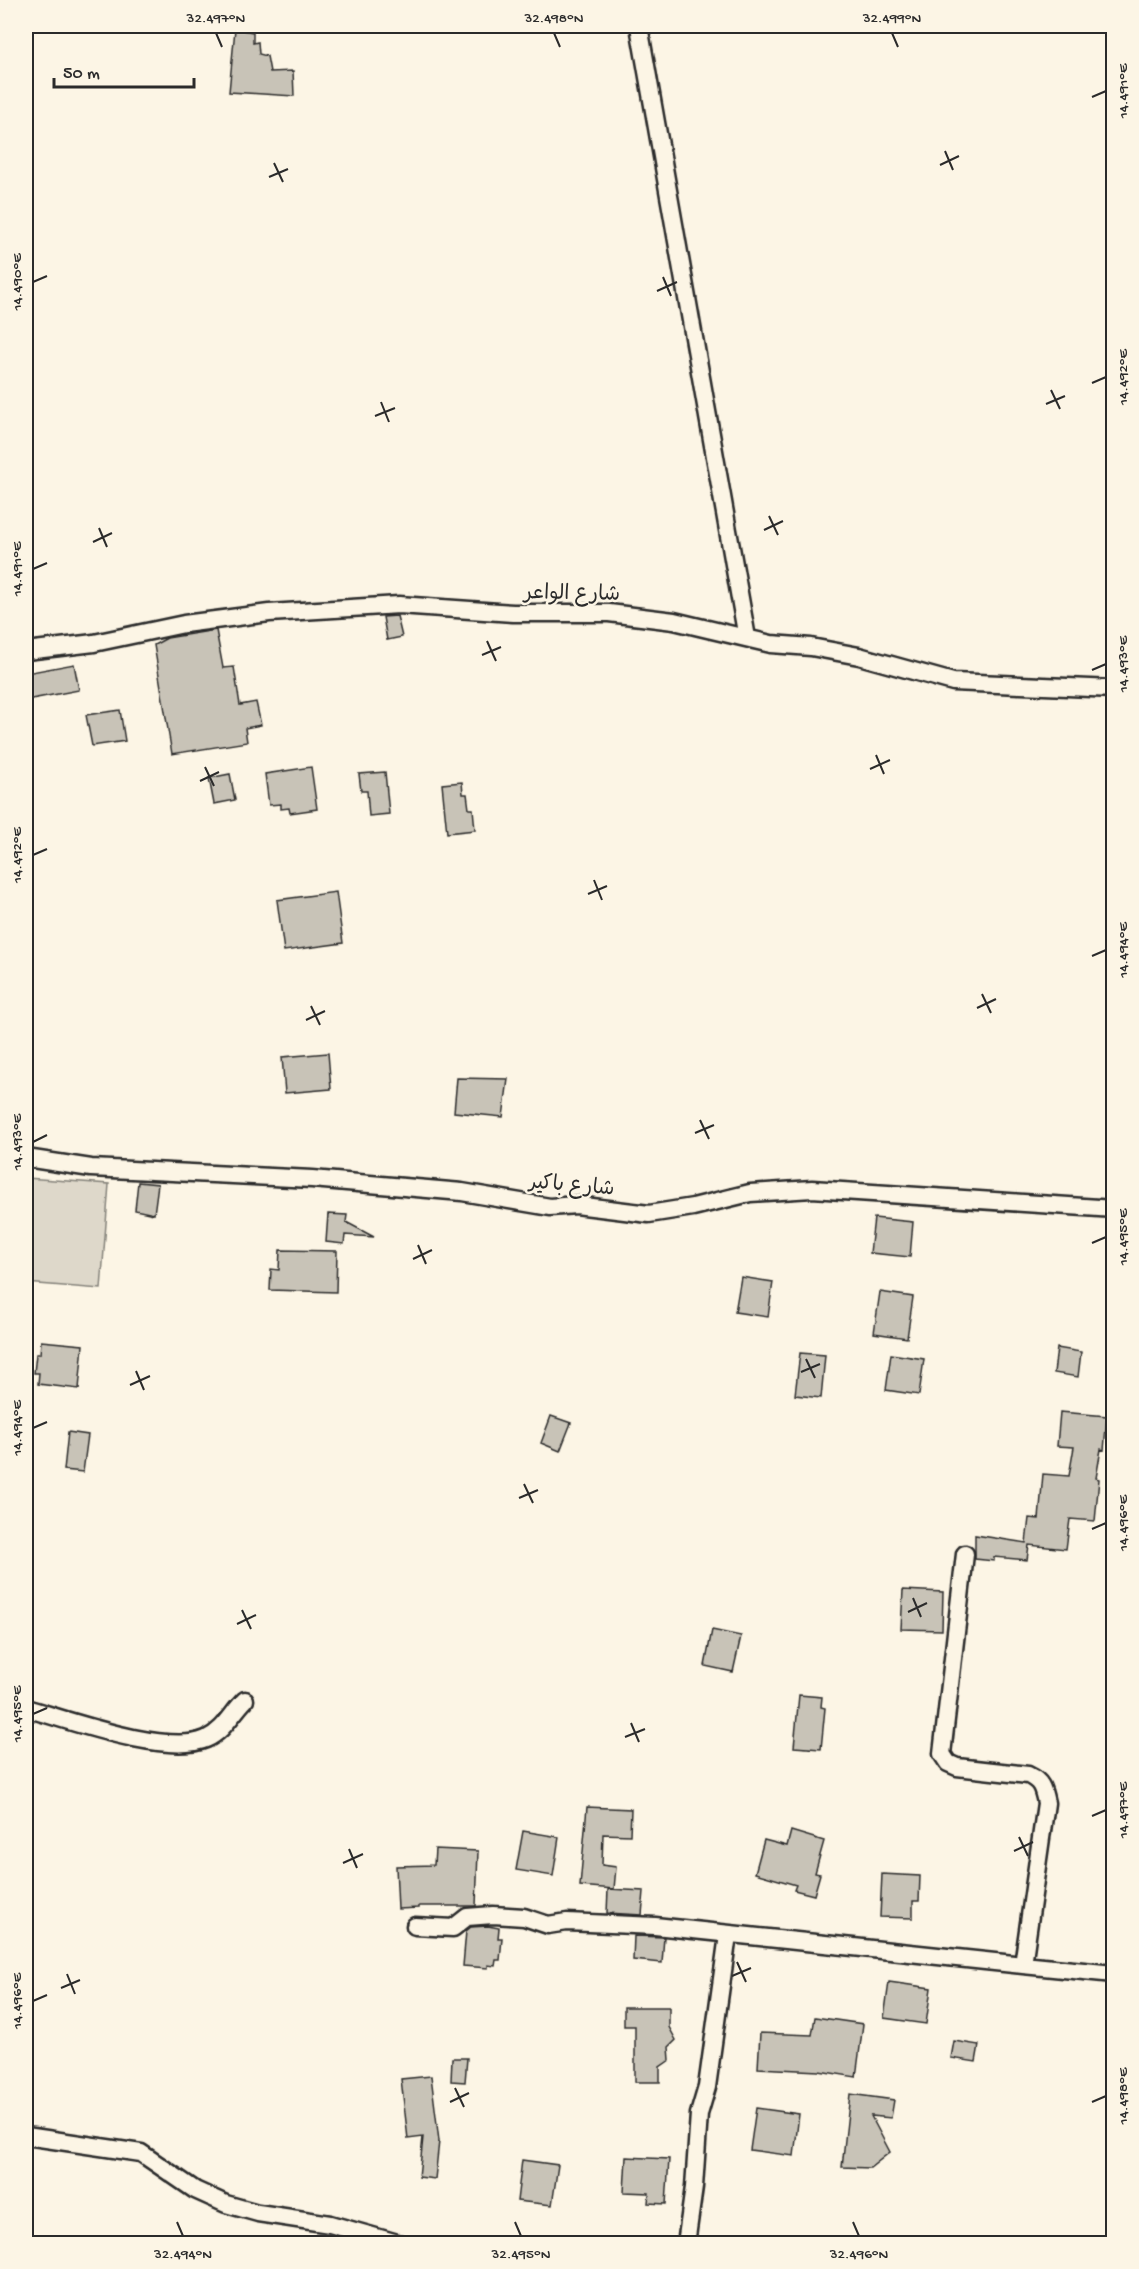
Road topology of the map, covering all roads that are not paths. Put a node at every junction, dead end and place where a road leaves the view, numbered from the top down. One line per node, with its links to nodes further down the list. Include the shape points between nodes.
1 (639, 26): 2 (street)
2 (747, 638): 3 (street, شارع الواعر, via 674,621 609,613 513,614 399,605 269,613); 4 (street, شارع الواعر, via 859,656 952,682)
3 (26, 651)
4 (1113, 689)
5 (26, 1158): 6 (street, شارع باكير, via 91,1168 312,1179 451,1191 550,1207 576,1205 649,1214 750,1193 812,1189)
6 (1113, 1209)
7 (965, 1554): 12 (street, via 942,1754 957,1767 1028,1774 1038,1779 1043,1789 1046,1803)
8 (245, 1700): 9 (street, via 219,1732 183,1746)
9 (26, 1708)
10 (415, 1926): 11 (street, via 453,1928 467,1917 493,1915 524,1917 548,1925 567,1922 655,1926)
11 (728, 1935): 12 (street); 16 (street, via 707,2087 699,2114)
12 (1023, 1965): 13 (street)
13 (1113, 1974)
14 (26, 2136): 15 (street, via 141,2153 195,2190 226,2204 330,2224)
15 (401, 2244)
16 (686, 2244)

